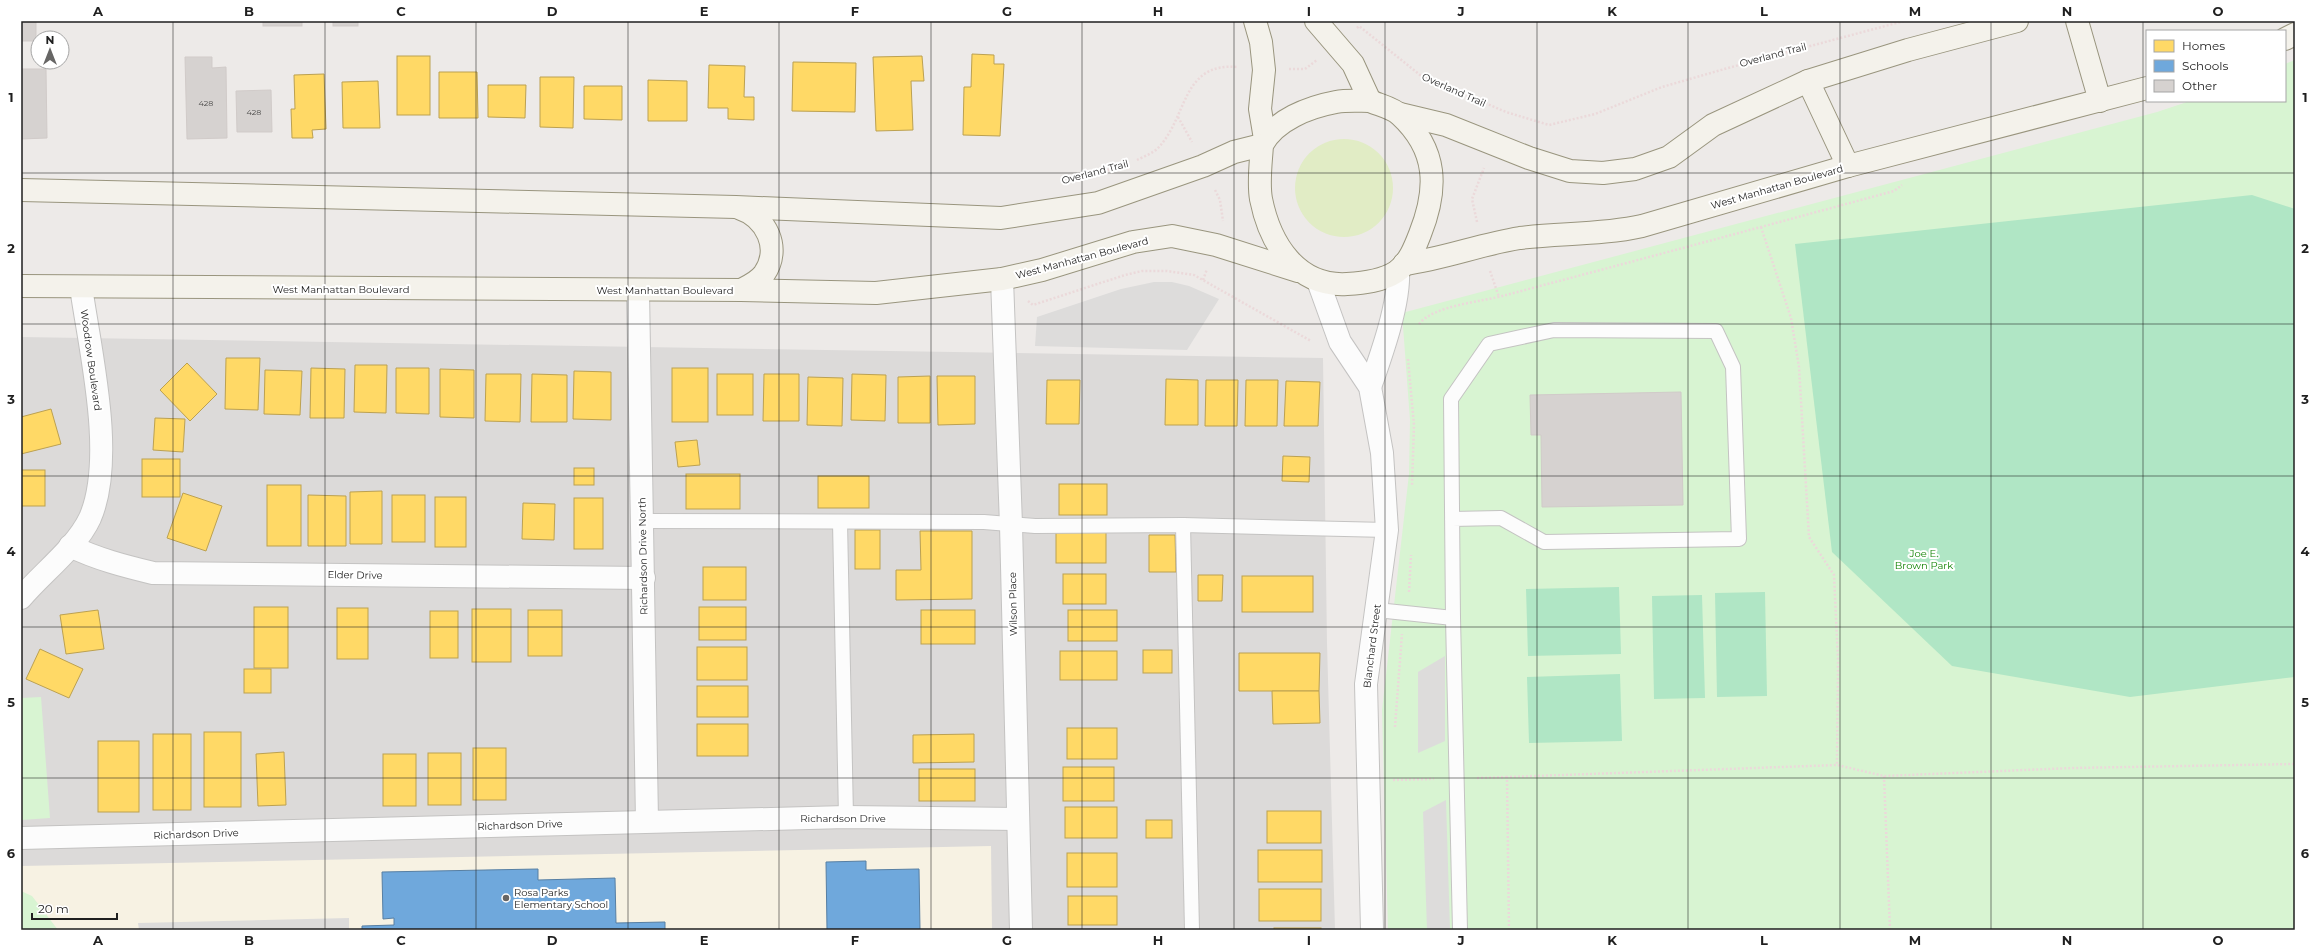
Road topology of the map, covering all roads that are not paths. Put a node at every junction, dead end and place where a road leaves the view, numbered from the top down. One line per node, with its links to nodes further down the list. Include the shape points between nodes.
1 (1255, 21): 12 (main road, via 1261,42 1264,70 1260,109)
2 (1316, 21): 9 (main road, via 1353,64)
3 (2017, 21): 7 (main road, via 1908,50)
4 (2078, 21): 10 (main road)
5 (2295, 34): 6 (main road)
6 (2286, 38)
7 (1808, 81): 11 (main road, via 1713,125 1669,157 1635,169 1603,174 1570,171 1529,158 1446,125); 13 (main road)
8 (2146, 88): 10 (main road, West Manhattan Boulevard)
9 (1370, 101): 11 (main road); 12 (main road, via 1337,102 1308,110 1285,122)
10 (2100, 101): 13 (main road, West Manhattan Boulevard)
11 (1400, 114): 16 (main road, via 1419,138 1432,166 1433,192 1416,244)
12 (1264, 142): 15 (main road, via 1098,203 1001,218); 17 (main road, via 1261,198 1267,222 1280,248)
13 (1848, 166): 16 (main road, West Manhattan Boulevard, via 1621,231 1519,238)
14 (21, 190): 15 (main road)
15 (736, 207): 22 (main road, via 750,212 761,221 769,233 772,247 770,261 764,274)
16 (1401, 268): 19 (main road, West Manhattan Boulevard, via 1384,278 1361,283 1339,285); 24 (street, via 1399,285)
17 (1298, 271): 18 (main road, West Manhattan Boulevard, via 1216,245 1172,236 1133,242 1042,270); 19 (main road, West Manhattan Boulevard)
18 (1002, 279): 22 (main road, West Manhattan Boulevard, via 876,293); 28 (street, Wilson Place)
19 (1318, 281): 24 (street, via 1340,342)
20 (21, 286): 21 (main road, West Manhattan Boulevard)
21 (80, 287): 23 (main road, West Manhattan Boulevard); 31 (street, Woodrow Boulevard, via 99,406 101,462 99,488 89,519)
22 (741, 290): 23 (main road, West Manhattan Boulevard)
23 (638, 291): 26 (street, Richardson Drive North)
24 (1370, 387): 30 (street, Blanchard Street, via 1382,452)
25 (1452, 519): 25 (lane, via 1451,399 1489,344 1554,330 1716,331 1733,367 1739,539 1544,542 1501,518); 35 (lane)
26 (643, 521): 27 (lane); 32 (street, Richardson Drive North)
27 (840, 522): 28 (lane, via 984,522); 36 (lane)
28 (1012, 525): 29 (lane); 37 (street, Wilson Place)
29 (1183, 525): 30 (lane); 41 (lane)
30 (1387, 530): 34 (street, Blanchard Street)
31 (70, 546): 32 (street, Elder Drive, via 119,565 153,573); 33 (street, Woodrow Boulevard)
32 (644, 578): 38 (street, Richardson Drive North)
33 (21, 598)
34 (1377, 610): 35 (lane); 42 (street, Blanchard Street, via 1366,684)
35 (1453, 618): 43 (lane)
36 (846, 817): 37 (street, Richardson Drive); 38 (street, Richardson Drive)
37 (1018, 818): 40 (street, Wilson Place)
38 (647, 821): 39 (street, Richardson Drive)
39 (21, 838)
40 (1021, 930)
41 (1192, 930)
42 (1372, 930)
43 (1460, 930)

